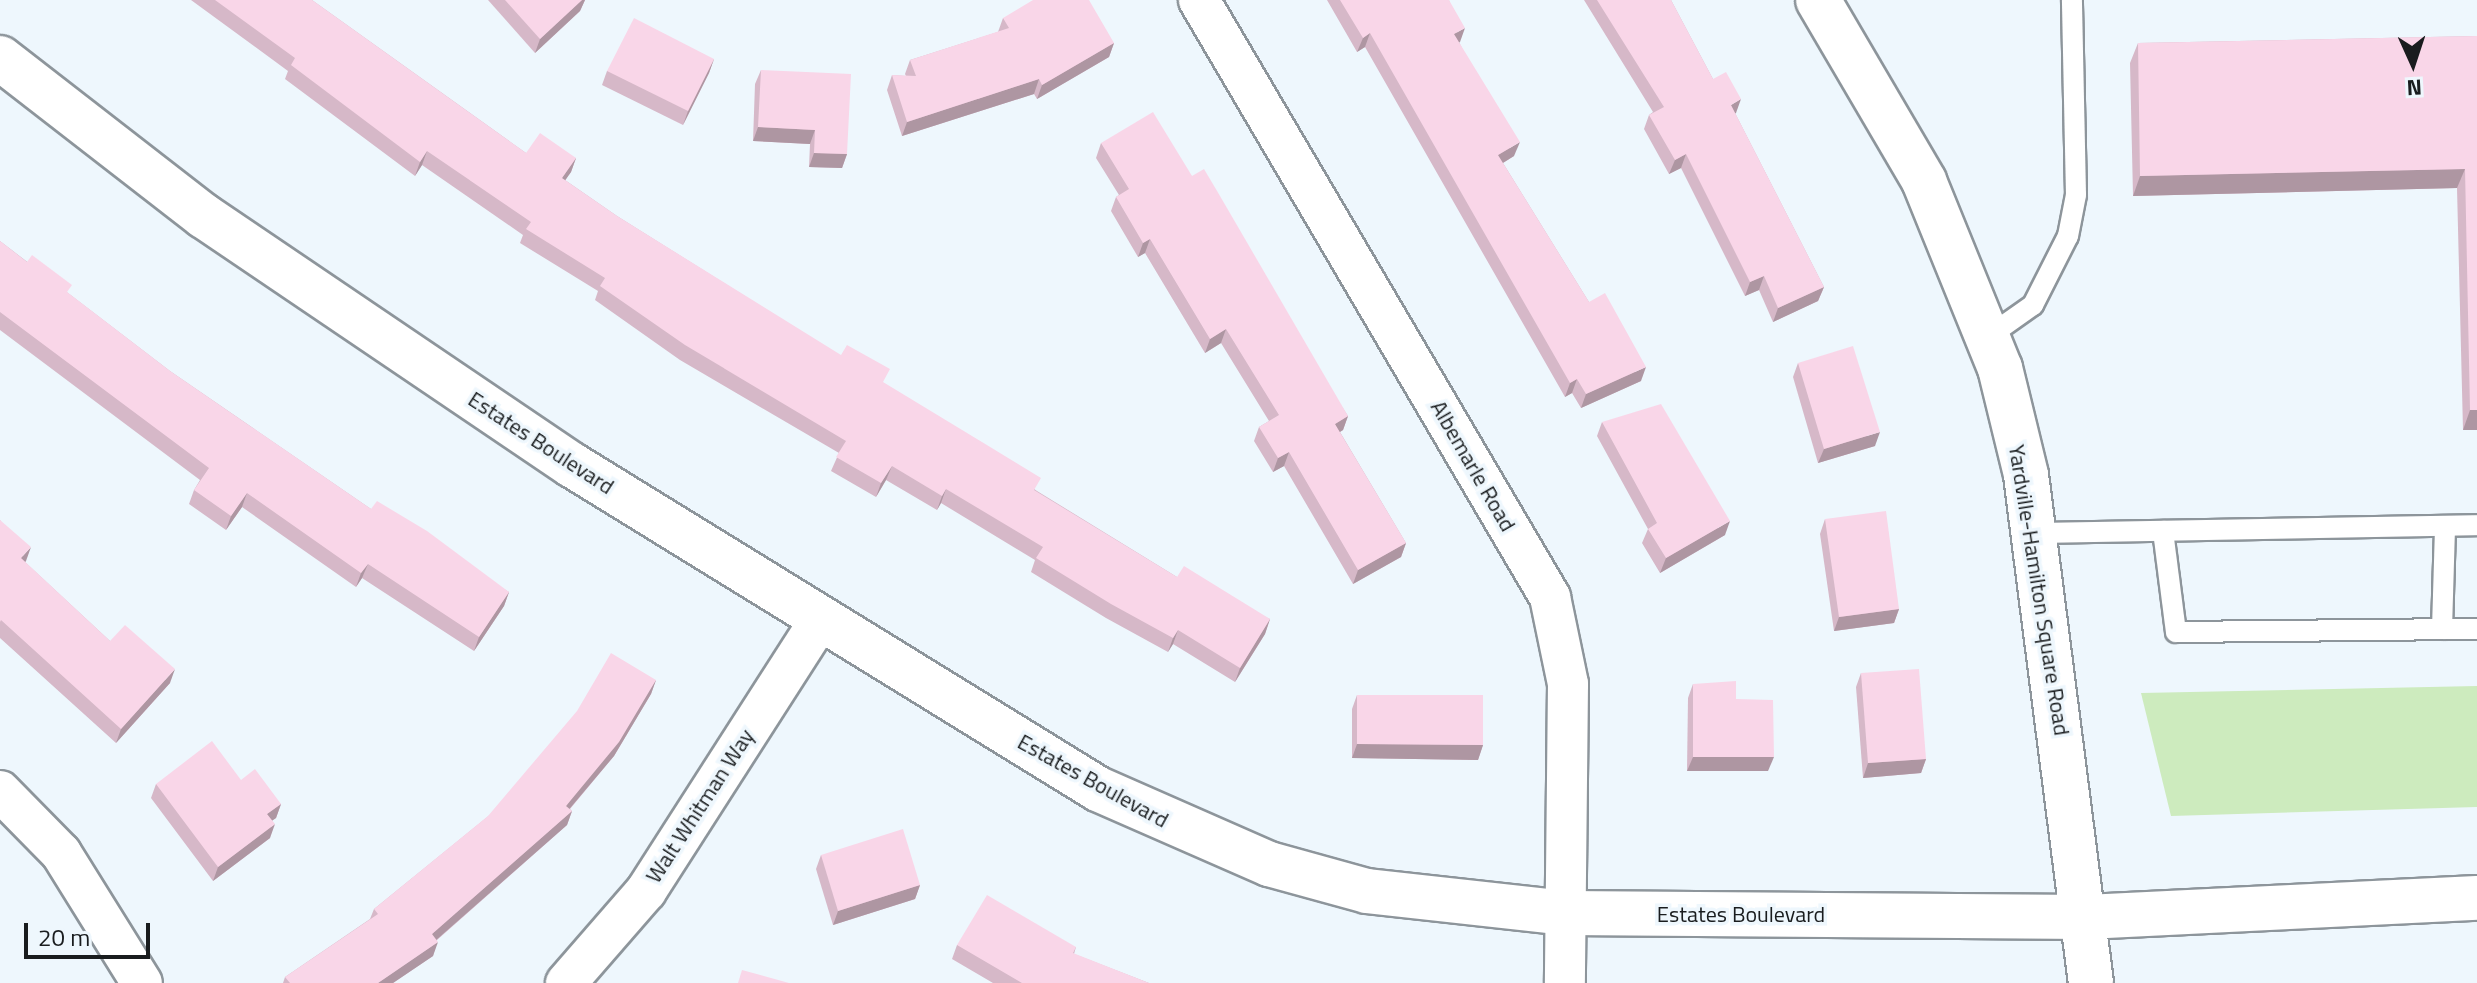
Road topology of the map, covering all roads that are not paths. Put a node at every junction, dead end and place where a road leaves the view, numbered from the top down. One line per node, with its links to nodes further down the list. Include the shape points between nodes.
1 (1199, 0): 15 (street, Albemarle Road, via 1550,597 1568,684)
2 (1818, 0): 5 (street, Yardville-Hamilton Square Road, via 1924,181)
3 (2072, 0): 5 (lane, via 2076,195 2068,236 2033,305)
4 (0, 58): 10 (street, Estates Boulevard, via 204,216 572,465)
5 (1989, 336): 9 (street, Yardville-Hamilton Square Road)
6 (2477, 525): 7 (lane)
7 (2445, 526): 8 (lane); 11 (lane)
8 (2163, 531): 9 (lane); 11 (lane, via 2176,632)
9 (2034, 533): 16 (street, Yardville-Hamilton Square Road)
10 (821, 618): 15 (street, Estates Boulevard, via 1098,789 1188,832 1367,891); 18 (street, Walt Whitman Way, via 646,891)
11 (2442, 629): 12 (lane)
12 (2477, 629)
13 (0, 791): 17 (street, via 61,853)
14 (2477, 898): 16 (street, Estates Boulevard)
15 (1566, 913): 16 (street, Estates Boulevard); 19 (street, Albemarle Road)
16 (2086, 917): 20 (street, Yardville-Hamilton Square Road)
17 (142, 983)
18 (566, 983)
19 (1565, 983)
20 (2091, 983)

